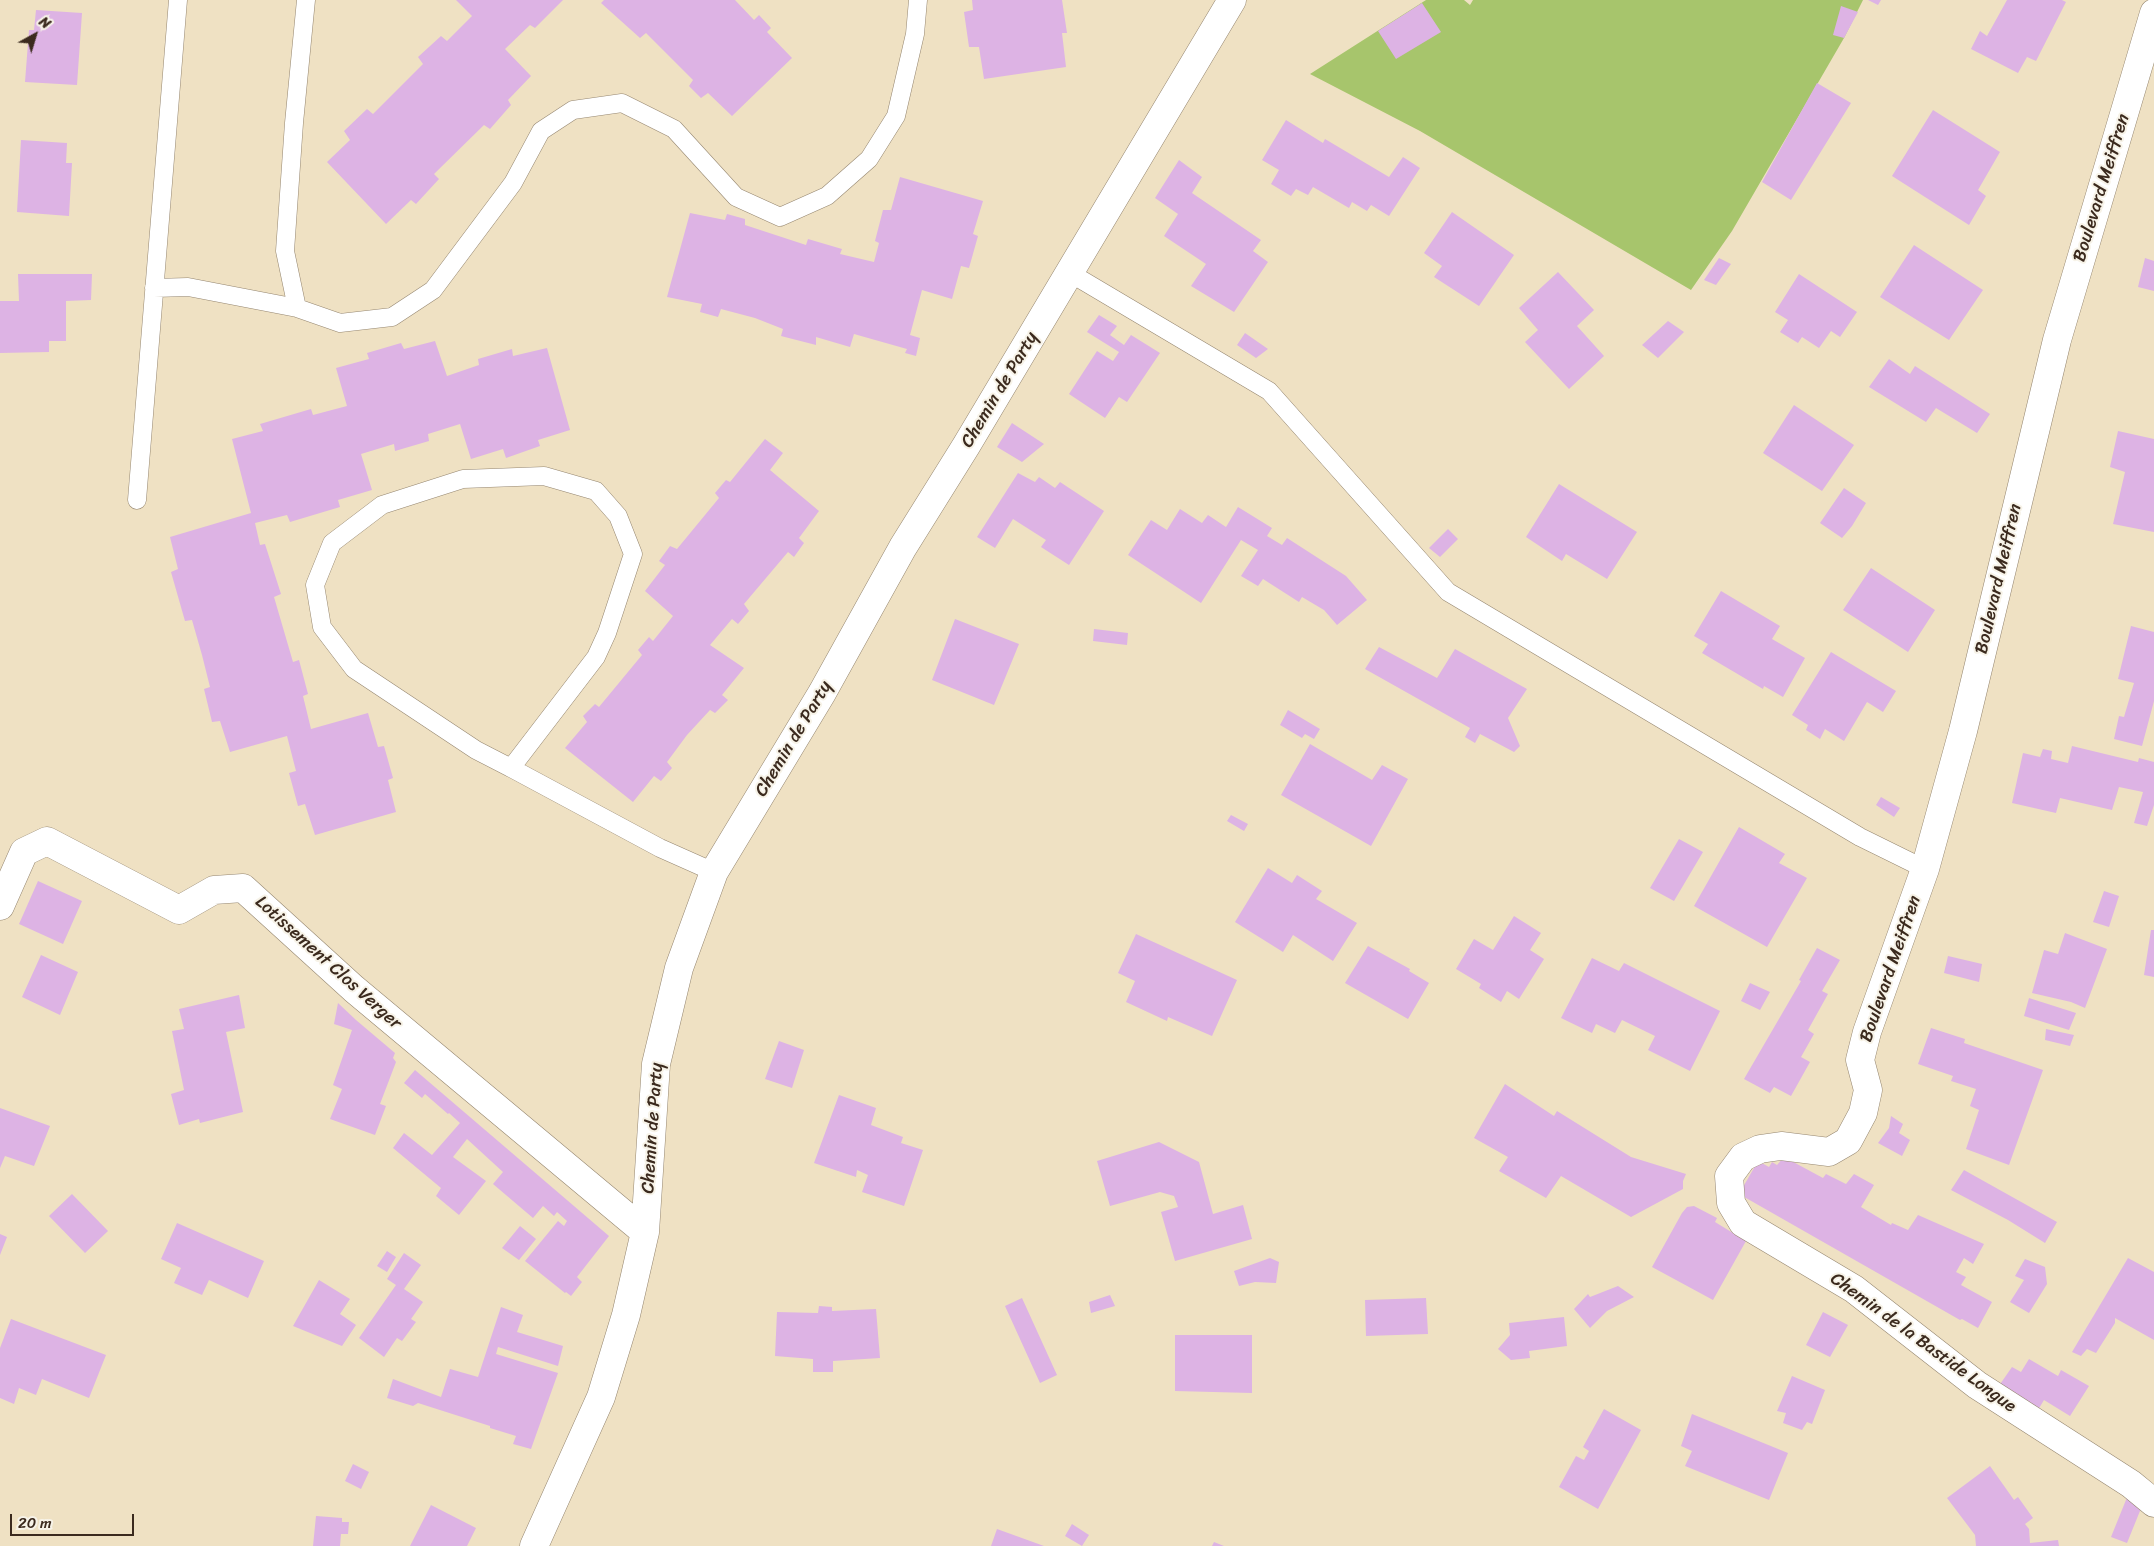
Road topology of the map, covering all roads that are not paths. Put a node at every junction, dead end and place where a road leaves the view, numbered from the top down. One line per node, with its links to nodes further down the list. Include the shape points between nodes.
1 (178, 0): 7 (lane)
2 (306, 0): 8 (lane, via 285,251)
3 (918, 0): 8 (lane, via 915,34 896,116 869,159 827,196 780,217 736,197 674,129 622,103 573,110 541,130 513,183 433,290 392,318 340,323)
4 (1232, 0): 6 (street, Chemin de Party)
5 (2154, 13): 11 (street, Boulevard Meiffren, via 2057,340 1963,731)
6 (1070, 273): 11 (lane, via 1269,391 1448,592 1860,837); 12 (street, Chemin de Party, via 903,547 822,693)
7 (154, 288): 8 (lane, via 188,287); 9 (lane)
8 (298, 308)
9 (137, 500)
10 (512, 768): 10 (lane, via 596,657 607,633 633,554 618,516 596,491 544,476 463,479 382,504 332,543 315,584 322,626 354,669 476,750); 12 (lane, via 660,848)
11 (1925, 869): 14 (street, Boulevard Meiffren, via 1867,1032 1860,1060 1868,1090 1863,1113)
12 (714, 872): 15 (street, Chemin de Party, via 679,968 656,1064)
13 (0, 906): 15 (street, Lotissement Clos Verger, via 24,852 47,841 179,910 214,890 243,888 354,989)
14 (1848, 1141): 16 (street, Chemin de la Bastide Longue, via 1829,1152 1781,1146 1760,1149 1743,1157 1729,1176 1731,1203 1743,1223 1854,1289 1977,1385 2131,1484)
15 (645, 1232): 17 (street, Chemin de Party, via 626,1315 601,1397)
16 (2154, 1503)
17 (534, 1546)

